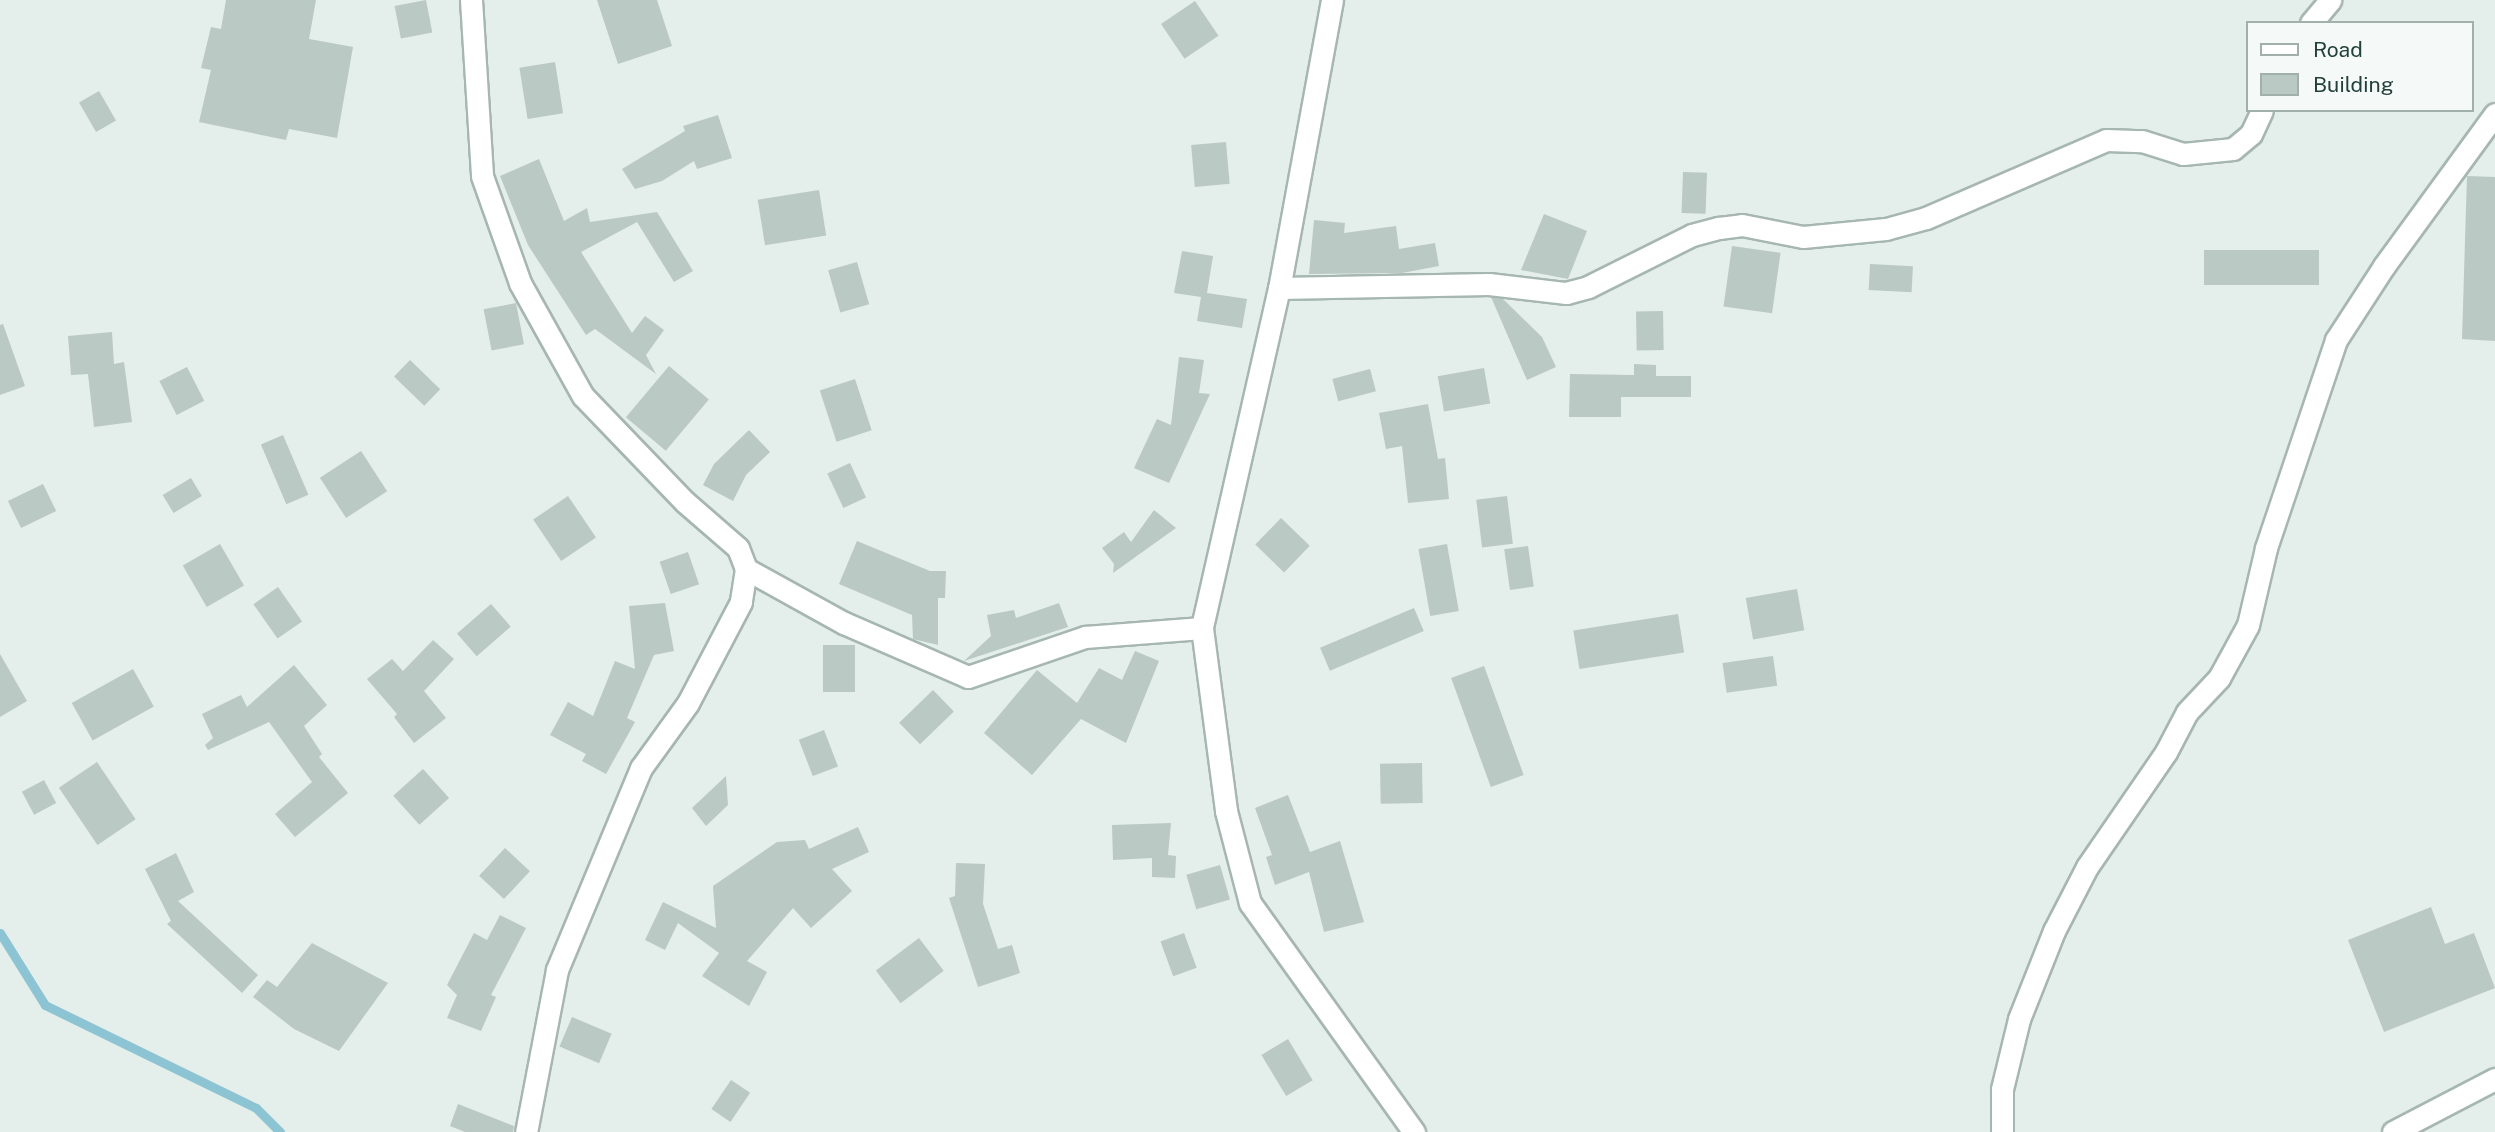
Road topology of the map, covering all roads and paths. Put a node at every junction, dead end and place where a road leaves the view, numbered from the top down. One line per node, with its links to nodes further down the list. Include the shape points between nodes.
1 (471, 0): 8 (street, via 482,176 520,283 583,396 685,502 738,548)
2 (1332, 0): 7 (street)
3 (2330, 0): 4 (street)
4 (2313, 21)
5 (2261, 112): 7 (street, via 2250,134 2233,149 2183,155 2142,141 2106,140 1926,218 1886,229 1803,237 1742,225 1718,228 1692,235 1588,287 1566,293 1489,284)
6 (2495, 114): 13 (street, via 2336,340 2266,548 2248,625 2219,678 2187,712 2166,752 2087,867 2054,931 2019,1019 2002,1089)
7 (1279, 288): 9 (street)
8 (746, 569): 9 (street, via 844,623 968,677 1085,637); 11 (street, via 741,602 688,703 642,768 557,970)
9 (1202, 628): 12 (street, via 1226,811 1250,903)
10 (2495, 1079): 14 (street)
11 (526, 1132)
12 (1414, 1132)
13 (2002, 1132)
14 (2393, 1132)

